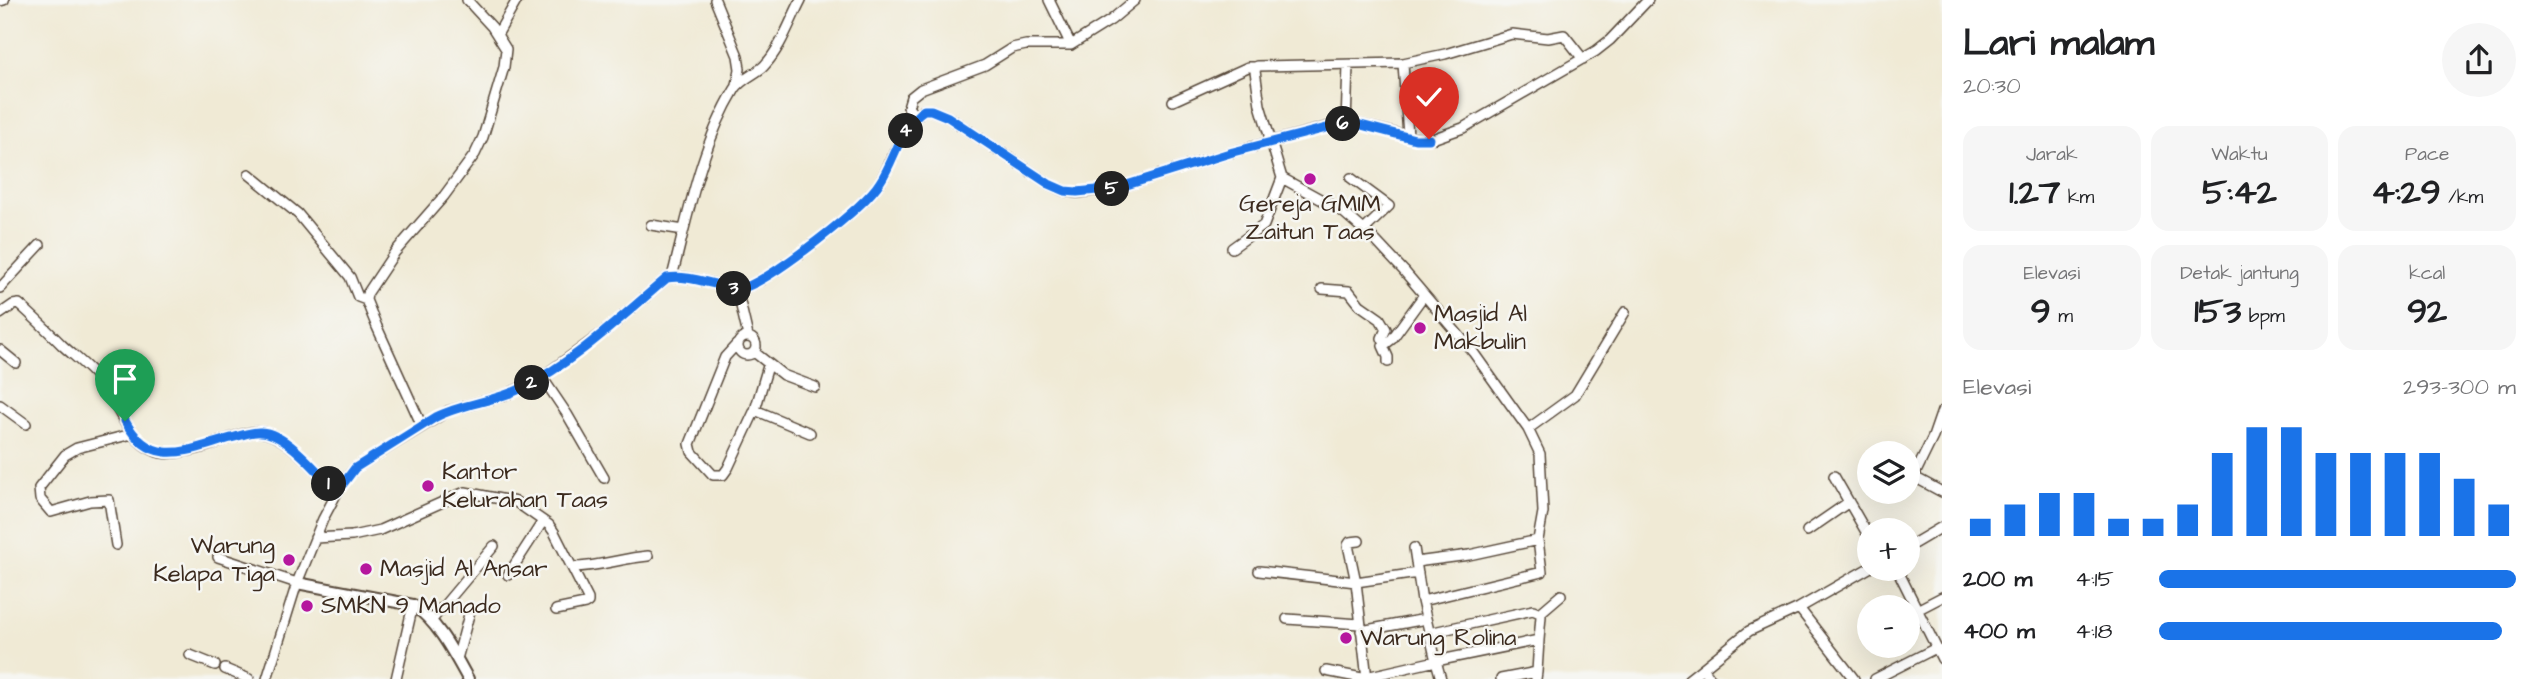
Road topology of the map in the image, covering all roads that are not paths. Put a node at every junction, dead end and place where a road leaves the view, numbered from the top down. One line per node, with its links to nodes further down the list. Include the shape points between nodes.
1 (467, 0): 8 (street)
2 (517, 0): 8 (street)
3 (715, 0): 14 (street, via 738,56)
4 (801, 0): 14 (street, via 775,51)
5 (1049, 0): 9 (street)
6 (1135, 0): 9 (street)
7 (1648, 0): 10 (street, via 1610,40)
8 (498, 35): 33 (street, via 506,57 475,154 394,251)
9 (1070, 45): 16 (street, via 1012,48 985,65 928,85 911,97 908,107)
10 (1580, 54): 11 (street, via 1563,34 1548,38 1512,34); 18 (street, via 1463,128 1429,139)
11 (1403, 63): 12 (street); 18 (street)
12 (1348, 65): 13 (street); 17 (street)
13 (1255, 67): 15 (street); 19 (street, via 1260,105)
14 (737, 85): 24 (street, via 711,140)
15 (1173, 101)
16 (915, 116): 19 (street, via 924,110 940,113 1035,176 1077,192 1117,188); 30 (street, via 873,193 772,273)
17 (1346, 124): 18 (street); 19 (street)
18 (1408, 136)
19 (1272, 141): 21 (street)
20 (249, 174): 33 (street, via 298,214 350,277 358,297)
21 (1282, 178): 25 (street, via 1342,211); 27 (street, via 1264,225)
22 (1351, 178): 25 (street, via 1389,206)
23 (651, 226): 24 (street)
24 (684, 230): 28 (street)
25 (1364, 230): 32 (street)
26 (40, 245): 29 (street)
27 (1232, 248)
28 (671, 277): 30 (street); 44 (street)
29 (0, 288)
30 (737, 289): 36 (street)
31 (1322, 289): 38 (street, via 1349,291 1382,321)
32 (1424, 295): 38 (street); 51 (street, via 1473,352)
33 (366, 300): 50 (street)
34 (1625, 312): 51 (street, via 1575,396)
35 (0, 314): 53 (street, via 19,304 40,323 100,381)
36 (748, 336): 37 (street); 40 (street, via 756,343)
37 (737, 344): 40 (street, via 740,353); 47 (street, via 725,357 690,444 713,475 723,475 728,468)
38 (1385, 344): 41 (street)
39 (0, 349): 42 (street)
40 (754, 352): 43 (street)
41 (1388, 362)
42 (16, 363)
43 (768, 366): 45 (street); 47 (street)
44 (542, 377): 50 (street, via 506,395 448,411); 55 (street)
45 (815, 387)
46 (0, 405): 49 (street)
47 (755, 410): 52 (street)
48 (1942, 411): 57 (street, via 1915,474)
49 (26, 424)
50 (422, 426): 56 (street, via 355,468)
51 (1528, 429): 64 (street, via 1541,461 1543,512)
52 (810, 433)
53 (132, 434): 56 (street, via 158,453 172,453 263,431 293,449); 67 (street, via 77,448 65,455 39,488 40,499 51,512 109,500)
54 (1834, 476): 58 (street)
55 (604, 478)
56 (337, 492): 63 (street)
57 (1942, 492)
58 (1849, 502): 59 (street); 62 (street)
59 (1858, 518)
60 (549, 526): 63 (street, via 516,502 465,492 380,530); 73 (street); 76 (street)
61 (1942, 527): 65 (street)
62 (1807, 531)
63 (315, 538): 79 (street)
64 (1538, 540): 72 (street); 82 (street, via 1539,574)
65 (1920, 540)
66 (1359, 541): 78 (street, via 1348,545)
67 (116, 545)
68 (494, 547): 92 (street)
69 (1414, 548): 72 (street)
70 (218, 556): 79 (street)
71 (648, 556): 73 (street)
72 (1416, 562): 75 (street)
73 (573, 567): 86 (street, via 588,602)
74 (1259, 571): 78 (street)
75 (1418, 573): 78 (street); 82 (street)
76 (508, 575)
77 (1857, 575): 85 (street)
78 (1356, 582): 93 (street)
79 (297, 583): 84 (street); 108 (street)
80 (1561, 595): 88 (street)
81 (1942, 597): 83 (street)
82 (1422, 601): 91 (street)
83 (1920, 603)
84 (413, 605): 92 (street); 109 (street)
85 (1799, 608): 102 (street, via 1749,631); 115 (street)
86 (556, 610)
87 (470, 611): 98 (street)
88 (1540, 613): 94 (street, via 1533,610); 95 (street)
89 (1920, 617): 96 (street)
90 (1287, 619): 93 (street)
91 (1426, 619): 93 (street); 94 (street)
92 (431, 621): 98 (street)
93 (1360, 628): 106 (street)
94 (1429, 633): 100 (street)
95 (1539, 640): 100 (street); 105 (street)
96 (1936, 648): 99 (street); 116 (street)
97 (190, 655): 101 (street)
98 (457, 659): 110 (street)
99 (1942, 659)
100 (1436, 661): 106 (street); 111 (street)
101 (215, 664)
102 (1703, 668): 113 (street); 114 (street)
103 (225, 669): 107 (street)
104 (1326, 671): 106 (street)
105 (1537, 676): 112 (street)
106 (1367, 678)
107 (249, 679)
108 (267, 679)
109 (396, 679)
110 (468, 679)
111 (1441, 679)
112 (1502, 679)
113 (1689, 679)
114 (1711, 679)
115 (1854, 679)
116 (1875, 679)

